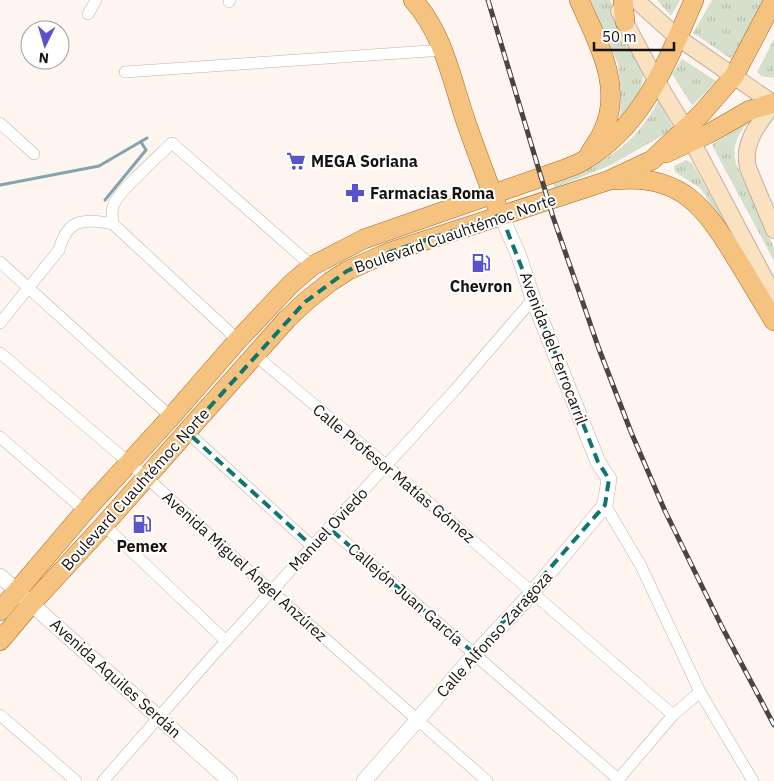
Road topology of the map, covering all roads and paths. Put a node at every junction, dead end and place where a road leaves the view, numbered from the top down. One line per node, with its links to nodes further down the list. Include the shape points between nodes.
1 (96, 0): 9 (street)
2 (414, 0): 12 (main road, via 435,30)
3 (579, 0): 20 (main road, via 605,58 610,91 606,121)
4 (615, 0): 10 (main road)
5 (623, 0): 10 (main road)
6 (636, 0): 11 (main road)
7 (694, 0): 11 (main road, Boulevard Cuauhtémoc Norte)
8 (774, 0): 14 (main road)
9 (88, 14)
10 (625, 22): 15 (main road)
11 (677, 37): 14 (main road); 15 (main road, Boulevard Cuauhtémoc Norte)
12 (444, 50): 13 (street); 22 (main road, via 476,154)
13 (125, 72)
14 (734, 76): 16 (main road); 18 (main road, via 701,114)
15 (656, 82): 18 (main road); 20 (main road, Boulevard Cuauhtémoc Norte, via 641,108 621,132)
16 (774, 104): 18 (main road, via 750,110); 25 (main road, via 750,138 746,158)
17 (0, 123): 19 (street)
18 (689, 135): 21 (main road, Boulevard Cuauhtémoc Norte, via 652,160); 29 (main road)
19 (34, 154)
20 (585, 160): 22 (main road, Boulevard Cuauhtémoc Norte)
21 (607, 181): 23 (main road, Boulevard Cuauhtémoc Norte); 31 (main road, via 634,179 658,183 676,189 702,208 721,232)
22 (493, 194): 23 (main road); 27 (main road, Boulevard Cuauhtémoc Norte, via 364,239)
23 (501, 216): 30 (street, Avenida del Ferrocarril); 35 (main road, Boulevard Cuauhtémoc Norte, via 390,252 347,271 305,302)
24 (113, 224): 27 (street, via 114,202 172,143); 28 (street, via 88,220 72,224 62,236 59,250); 33 (street)
25 (774, 230)
26 (0, 262): 28 (street)
27 (312, 266): 33 (main road, Boulevard Cuauhtémoc Norte)
28 (28, 287): 32 (street); 36 (street)
29 (774, 296)
30 (533, 299): 40 (street, Manuel Oviedo); 42 (street, Avenida del Ferrocarril, via 598,462)
31 (774, 321)
32 (0, 323)
33 (238, 340): 36 (main road, Boulevard Cuauhtémoc Norte)
34 (0, 353): 39 (street, Avenida Miguel Ángel Anzúrez)
35 (255, 355): 37 (main road, Boulevard Cuauhtémoc Norte); 40 (street, Calle Profesor Matías Gómez)
36 (171, 417): 39 (main road, Boulevard Cuauhtémoc Norte)
37 (187, 432): 41 (main road, Boulevard Cuauhtémoc Norte); 47 (street)
38 (0, 438): 44 (street)
39 (129, 463): 41 (street, Avenida Miguel Ángel Anzúrez); 44 (main road, Boulevard Cuauhtémoc Norte)
40 (387, 466): 46 (street, Manuel Oviedo); 50 (street, Calle Profesor Matías Gómez)
41 (146, 477): 45 (main road, Boulevard Cuauhtémoc Norte); 49 (street, Avenida Miguel Ángel Anzúrez)
42 (610, 479): 43 (street, Calle Alfonso Zaragoza)
43 (605, 505): 50 (street, Calle Alfonso Zaragoza); 56 (street, via 641,566)
44 (86, 511): 51 (main road, Boulevard Cuauhtémoc Norte)
45 (104, 524): 51 (main road, Boulevard Cuauhtémoc Norte); 54 (street)
46 (329, 528): 47 (street, Manuel Oviedo); 55 (street, Callejón Juan García)
47 (312, 546): 49 (street, Manuel Oviedo)
48 (0, 576): 51 (street, Avenida Aquiles Serdán)
49 (271, 591): 54 (street, Manuel Oviedo); 60 (street, Avenida Miguel Ángel Anzúrez)
50 (533, 592): 55 (street, Calle Alfonso Zaragoza); 58 (street, Calle Profesor Matías Gómez)
51 (24, 597): 52 (main road, Boulevard Cuauhtémoc Norte); 53 (main road, Boulevard Cuauhtémoc Norte); 59 (street, Avenida Aquiles Serdán)
52 (0, 611)
53 (0, 641)
54 (226, 641): 59 (street, Manuel Oviedo)
55 (475, 654): 60 (street, Calle Alfonso Zaragoza); 61 (street, Callejón Juan García)
56 (700, 692): 58 (street); 67 (street)
57 (0, 715): 62 (street)
58 (673, 715): 61 (street)
59 (160, 717): 63 (street, Manuel Oviedo); 64 (street, Avenida Aquiles Serdán)
60 (418, 719): 65 (street, Calle Alfonso Zaragoza); 66 (street, Avenida Miguel Ángel Anzúrez)
61 (617, 780)
62 (76, 781)
63 (103, 781)
64 (230, 781)
65 (364, 781)
66 (487, 781)
67 (753, 781)

